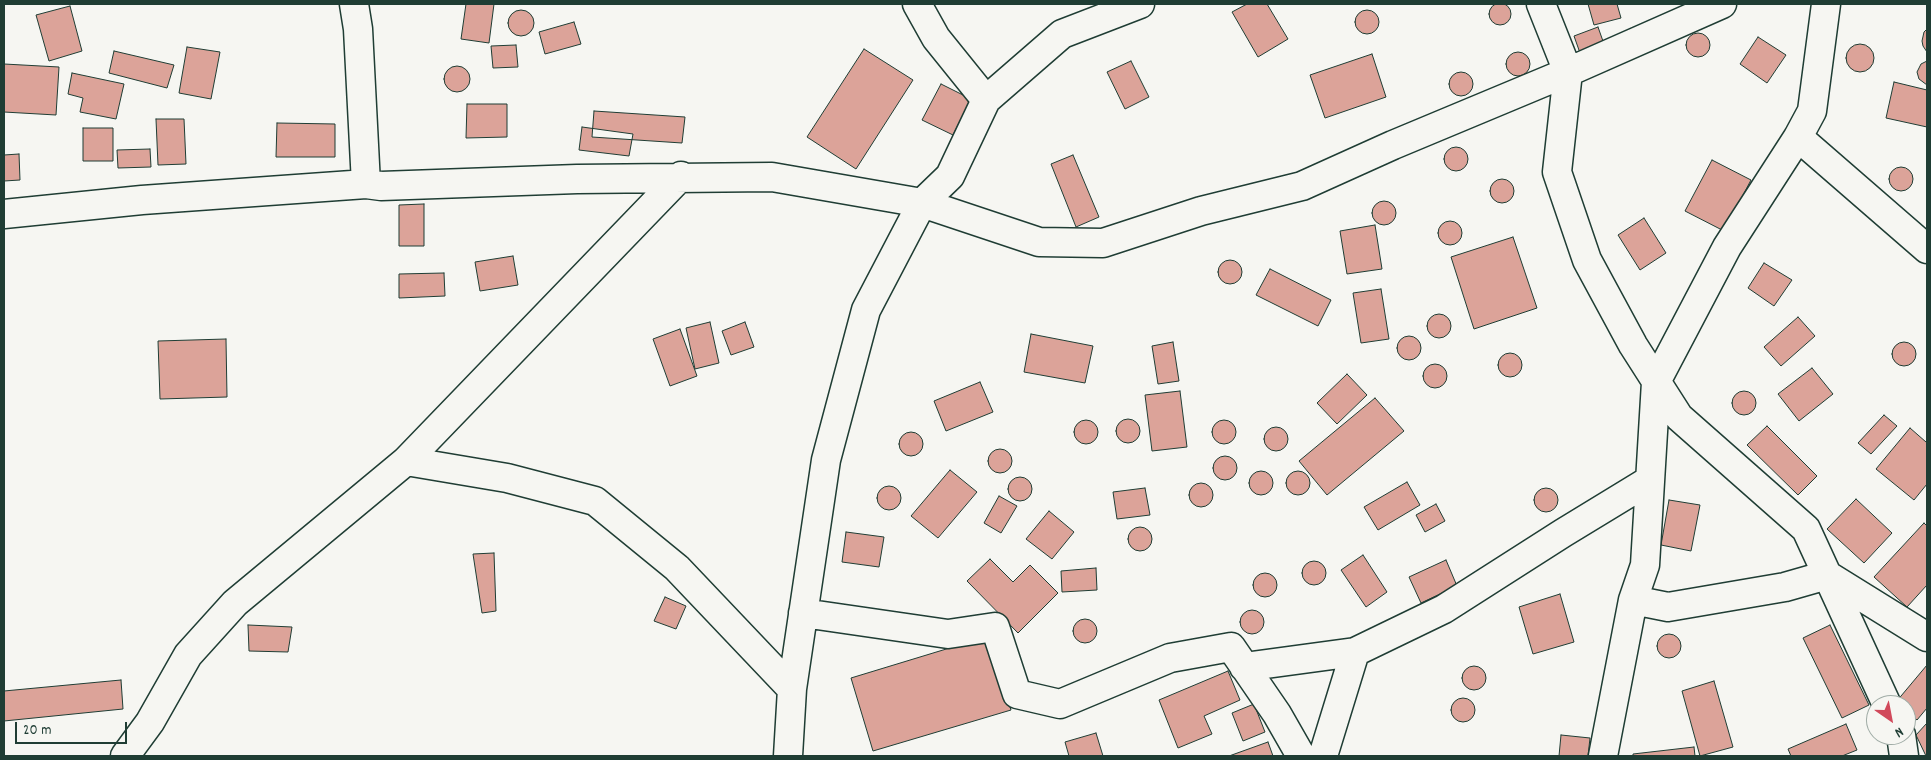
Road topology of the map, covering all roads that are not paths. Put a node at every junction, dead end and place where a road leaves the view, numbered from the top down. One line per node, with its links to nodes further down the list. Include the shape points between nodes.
1 (354, 4): 11 (street)
2 (917, 4): 8 (street, via 936,38)
3 (1140, 4): 8 (street, via 1062,34)
4 (1541, 4): 7 (street)
5 (1722, 4): 7 (street)
6 (1826, 4): 9 (street, via 1812,111)
7 (1568, 72): 12 (street, via 1302,186 1201,211 1103,243 1039,242); 15 (street, via 1557,172 1587,260 1632,345)
8 (986, 100): 12 (street, via 950,176)
9 (1798, 137): 14 (street); 15 (street, via 1727,247)
10 (681, 176): 11 (street); 12 (street, via 772,177); 16 (street)
11 (366, 184): 13 (street, via 142,200)
12 (922, 202): 20 (street, via 866,310 826,460)
13 (4, 214)
14 (1927, 249)
15 (1656, 382): 17 (street); 18 (street, via 1679,417 1806,529)
16 (406, 461): 24 (street, via 507,478 595,501 677,568); 26 (street, via 235,603 188,655 150,722)
17 (1650, 480): 19 (street, via 1645,565); 22 (street, via 1444,609)
18 (1827, 575): 19 (street, via 1785,588 1668,607); 21 (street); 25 (street)
19 (1633, 600): 30 (street)
20 (803, 612): 23 (street, via 948,634 995,627 1017,694 1060,704 1170,658 1231,647); 24 (street)
21 (1927, 637)
22 (1355, 652): 23 (street); 29 (street)
23 (1244, 667): 28 (street)
24 (792, 689): 27 (street)
25 (1882, 695)
26 (125, 756)
27 (788, 756)
28 (1301, 756)
29 (1322, 756)
30 (1603, 756)

